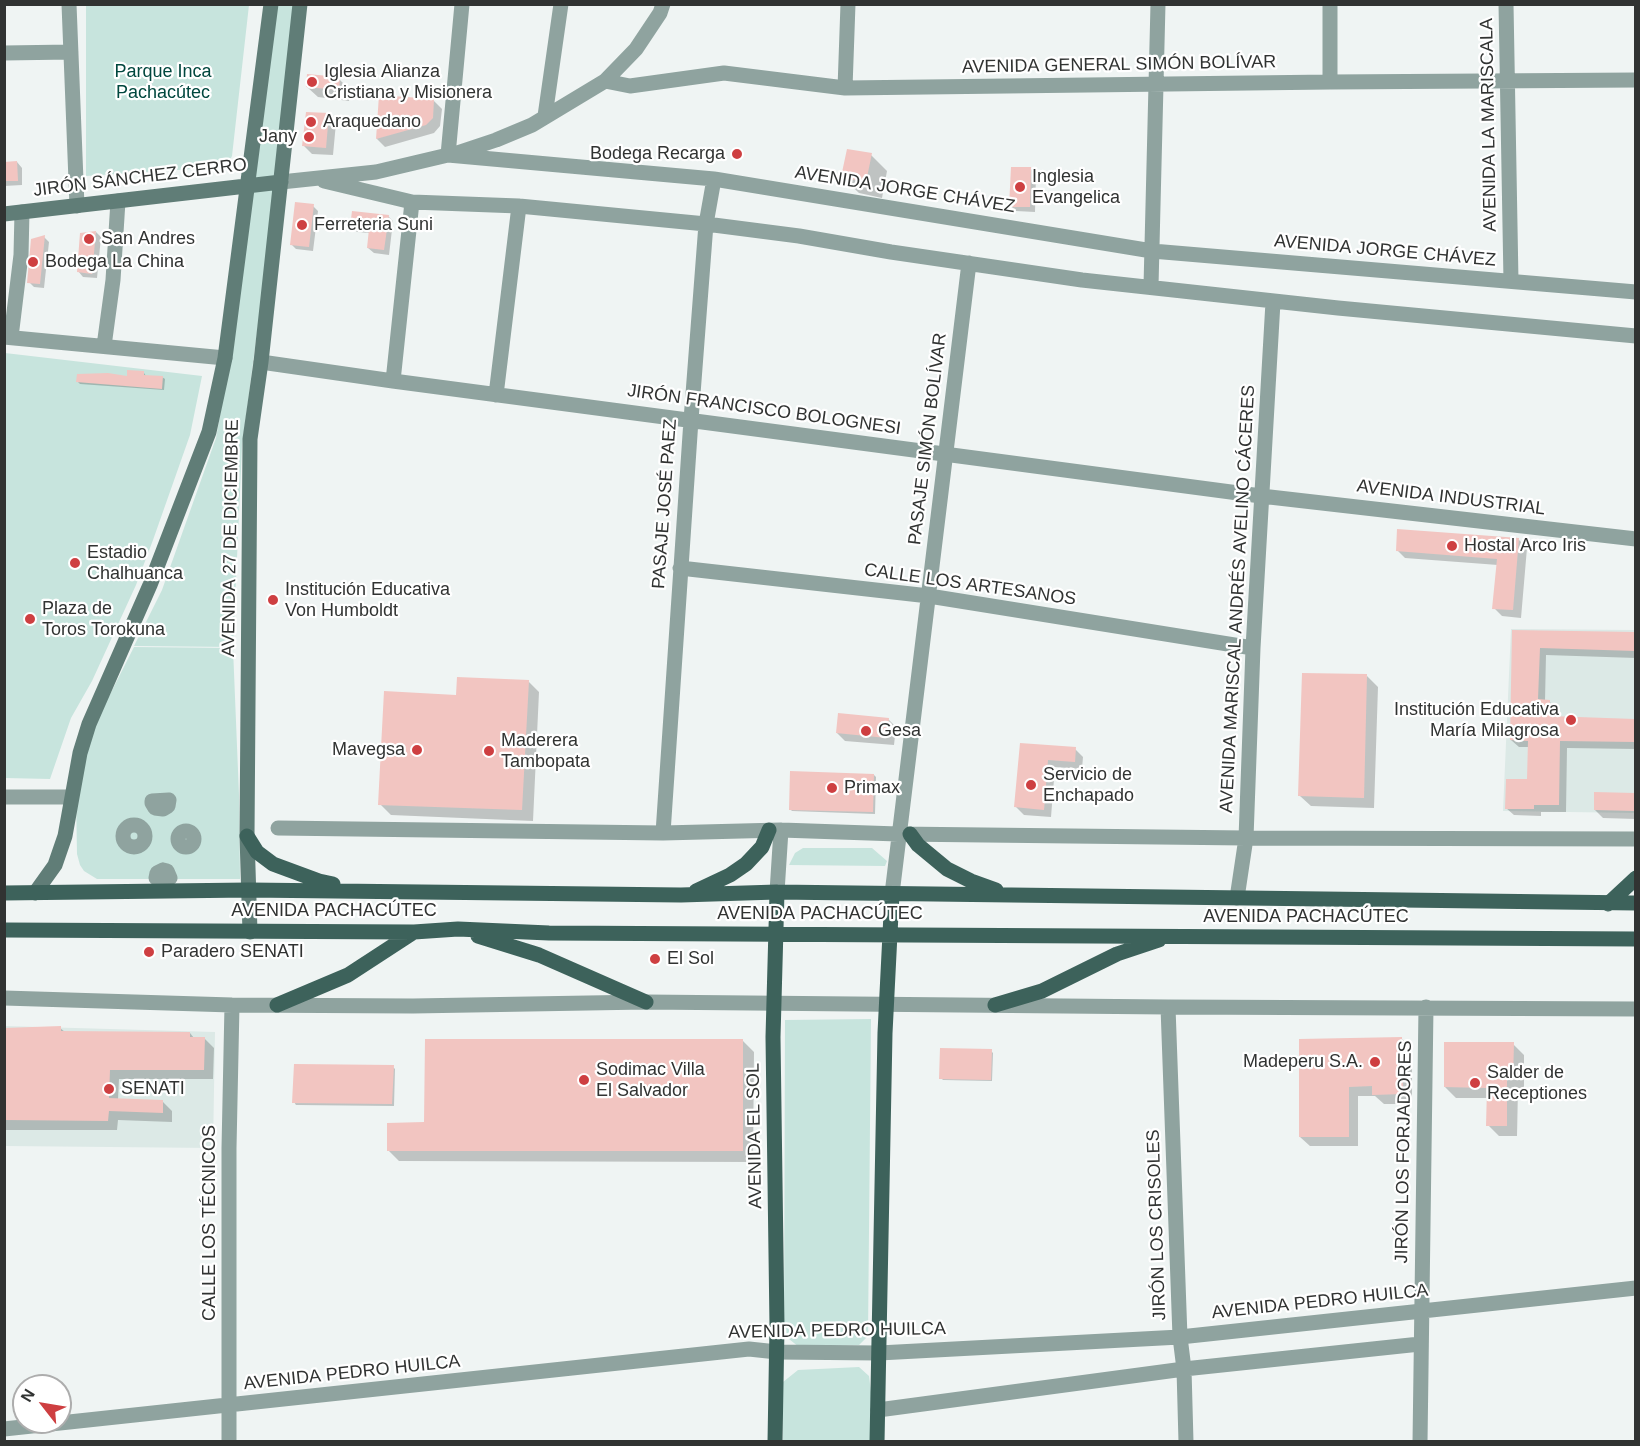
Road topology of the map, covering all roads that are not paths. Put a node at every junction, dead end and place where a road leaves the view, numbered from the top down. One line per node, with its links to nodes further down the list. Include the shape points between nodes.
1 (69, 4): 11 (street)
2 (271, 4): 24 (street, AVENIDA 27 DE DICIEMBRE)
3 (300, 4): 23 (street, AVENIDA 27 DE DICIEMBRE)
4 (462, 4): 20 (street)
5 (561, 4): 19 (street)
6 (663, 4): 13 (street, via 636,49)
7 (848, 4): 18 (street)
8 (1158, 4): 17 (street)
9 (1330, 4): 15 (street)
10 (1506, 4): 16 (street, AVENIDA LA MARISCALA)
11 (71, 52): 12 (street); 27 (street)
12 (4, 53)
13 (605, 81): 18 (street, AVENIDA GENERAL SIMÓN BOLÍVAR, via 630,86 724,73); 19 (street)
14 (1635, 81): 16 (street, AVENIDA GENERAL SIMÓN BOLÍVAR)
15 (1329, 82): 16 (street, AVENIDA GENERAL SIMÓN BOLÍVAR); 17 (street, AVENIDA GENERAL SIMÓN BOLÍVAR)
16 (1506, 82): 34 (street, AVENIDA LA MARISCALA)
17 (1156, 84): 18 (street, AVENIDA GENERAL SIMÓN BOLÍVAR); 32 (street)
18 (845, 88)
19 (545, 116): 20 (street, via 496,140)
20 (448, 155): 21 (street, AVENIDA JORGE CHÁVEZ, via 376,172); 22 (street, AVENIDA JORGE CHÁVEZ)
21 (312, 178): 23 (street, AVENIDA JORGE CHÁVEZ); 26 (street, AVENIDA JORGE CHÁVEZ)
22 (714, 179): 31 (street, PASAJE JOSÉ PAEZ); 32 (street, AVENIDA JORGE CHÁVEZ)
23 (281, 182): 24 (street, JIRÓN SÁNCHEZ CERRO); 42 (street, AVENIDA 27 DE DICIEMBRE)
24 (249, 185): 25 (street, JIRÓN SÁNCHEZ CERRO); 41 (street, AVENIDA 27 DE DICIEMBRE)
25 (118, 201): 27 (street, JIRÓN SÁNCHEZ CERRO); 40 (street)
26 (412, 202): 28 (street, AVENIDA JORGE CHÁVEZ); 43 (street)
27 (77, 206): 29 (street, JIRÓN SÁNCHEZ CERRO)
28 (519, 206): 31 (street, AVENIDA JORGE CHÁVEZ); 44 (street)
29 (22, 212): 30 (street, JIRÓN SÁNCHEZ CERRO); 39 (street, via 21,255)
30 (4, 214)
31 (706, 224): 33 (street, AVENIDA JORGE CHÁVEZ); 45 (street, PASAJE JOSÉ PAEZ)
32 (1152, 251): 34 (street, AVENIDA JORGE CHÁVEZ); 35 (street)
33 (969, 263): 35 (street, AVENIDA JORGE CHÁVEZ); 46 (street, PASAJE SIMÓN BOLÍVAR)
34 (1511, 281): 36 (street, AVENIDA JORGE CHÁVEZ)
35 (1151, 286): 37 (street, AVENIDA JORGE CHÁVEZ)
36 (1635, 292)
37 (1273, 302): 38 (street, AVENIDA JORGE CHÁVEZ); 47 (street, AVENIDA MARISCAL ANDRÉS AVELINO CÁCERES)
38 (1635, 336)
39 (8, 337): 40 (street)
40 (104, 346): 41 (street)
41 (225, 358): 53 (street, AVENIDA 27 DE DICIEMBRE, via 209,432 150,585 88,724)
42 (261, 362): 43 (street, JIRÓN FRANCISCO BOLOGNESI); 58 (street, AVENIDA 27 DE DICIEMBRE, via 250,439)
43 (393, 381): 44 (street, JIRÓN FRANCISCO BOLOGNESI)
44 (496, 395): 45 (street, JIRÓN FRANCISCO BOLOGNESI)
45 (691, 420): 46 (street, JIRÓN FRANCISCO BOLOGNESI); 49 (street, PASAJE JOSÉ PAEZ)
46 (946, 454): 47 (street, JIRÓN FRANCISCO BOLOGNESI); 50 (street, PASAJE SIMÓN BOLÍVAR)
47 (1261, 496): 48 (street, AVENIDA INDUSTRIAL); 51 (street, AVENIDA MARISCAL ANDRÉS AVELINO CÁCERES)
48 (1635, 539)
49 (680, 568): 50 (street, CALLE LOS ARTESANOS); 56 (street, PASAJE JOSÉ PAEZ)
50 (929, 596): 51 (street, CALLE LOS ARTESANOS); 57 (street, PASAJE SIMÓN BOLÍVAR)
51 (1253, 648): 59 (street, AVENIDA MARISCAL ANDRÉS AVELINO CÁCERES)
52 (4, 797): 53 (street)
53 (71, 797): 66 (street, AVENIDA 27 DE DICIEMBRE, via 65,836 55,865)
54 (278, 828): 56 (street)
55 (775, 830): 56 (street); 57 (street); 64 (street, AVENIDA EL SOL); 68 (main road, via 746,864 715,884)
56 (663, 833)
57 (904, 834): 59 (street); 67 (street); 69 (main road, via 947,869)
58 (248, 837): 62 (street, AVENIDA 27 DE DICIEMBRE); 63 (main road, via 257,852 273,864 319,881)
59 (1246, 838): 60 (street); 70 (street, AVENIDA MARISCAL ANDRÉS AVELINO CÁCERES)
60 (1635, 838)
61 (1635, 878): 71 (main road)
62 (249, 890): 63 (main road, AVENIDA PACHACÚTEC); 66 (main road, AVENIDA PACHACÚTEC); 75 (street, AVENIDA 27 DE DICIEMBRE)
63 (366, 891): 68 (main road, AVENIDA PACHACÚTEC)
64 (777, 892): 67 (main road, AVENIDA PACHACÚTEC); 68 (main road, AVENIDA PACHACÚTEC); 77 (main road, AVENIDA EL SOL)
65 (4, 893): 66 (main road, AVENIDA PACHACÚTEC)
66 (35, 893)
67 (892, 894): 69 (main road, AVENIDA PACHACÚTEC); 78 (main road)
68 (681, 895)
69 (1011, 895): 70 (main road, AVENIDA PACHACÚTEC)
70 (1237, 898): 71 (main road, AVENIDA PACHACÚTEC)
71 (1608, 903): 72 (main road, AVENIDA PACHACÚTEC)
72 (1635, 903)
73 (458, 929): 76 (main road, AVENIDA PACHACÚTEC); 77 (main road, AVENIDA PACHACÚTEC); 82 (main road, via 539,955)
74 (4, 930): 75 (main road, AVENIDA PACHACÚTEC)
75 (250, 932): 76 (main road, AVENIDA PACHACÚTEC)
76 (414, 932): 86 (main road, via 348,975)
77 (775, 934): 78 (main road, AVENIDA PACHACÚTEC); 83 (main road, AVENIDA EL SOL)
78 (890, 934): 79 (main road, AVENIDA PACHACÚTEC); 84 (main road)
79 (1172, 936): 80 (main road, AVENIDA PACHACÚTEC); 87 (main road, via 1117,954 1042,991)
80 (1635, 939)
81 (4, 998): 85 (street)
82 (646, 1002): 83 (street); 86 (street)
83 (774, 1004): 84 (street); 95 (main road, AVENIDA EL SOL)
84 (886, 1004): 87 (street); 96 (main road)
85 (232, 1005): 86 (street); 98 (street, CALLE LOS TÉCNICOS)
86 (277, 1005)
87 (994, 1005): 88 (street)
88 (1168, 1007): 89 (street); 93 (street, JIRÓN LOS CRISOLES)
89 (1426, 1007): 90 (street); 92 (street, JIRÓN LOS FORJADORES)
90 (1635, 1009)
91 (1635, 1288): 92 (street, AVENIDA PEDRO HUILCA)
92 (1421, 1311): 93 (street, AVENIDA PEDRO HUILCA); 94 (street, JIRÓN LOS FORJADORES)
93 (1180, 1337): 96 (street, AVENIDA PEDRO HUILCA); 97 (street, JIRÓN LOS CRISOLES)
94 (1420, 1344): 97 (street); 105 (street, JIRÓN LOS FORJADORES)
95 (777, 1352): 96 (street, AVENIDA PEDRO HUILCA); 98 (street, AVENIDA PEDRO HUILCA, via 749,1349); 102 (main road, AVENIDA EL SOL)
96 (879, 1353): 99 (main road)
97 (1184, 1369): 99 (street); 104 (street, JIRÓN LOS CRISOLES)
98 (229, 1406): 100 (street, AVENIDA PEDRO HUILCA); 101 (street, CALLE LOS TÉCNICOS)
99 (878, 1410): 103 (main road)
100 (4, 1429)
101 (229, 1442)
102 (775, 1442)
103 (877, 1442)
104 (1186, 1442)
105 (1420, 1442)

